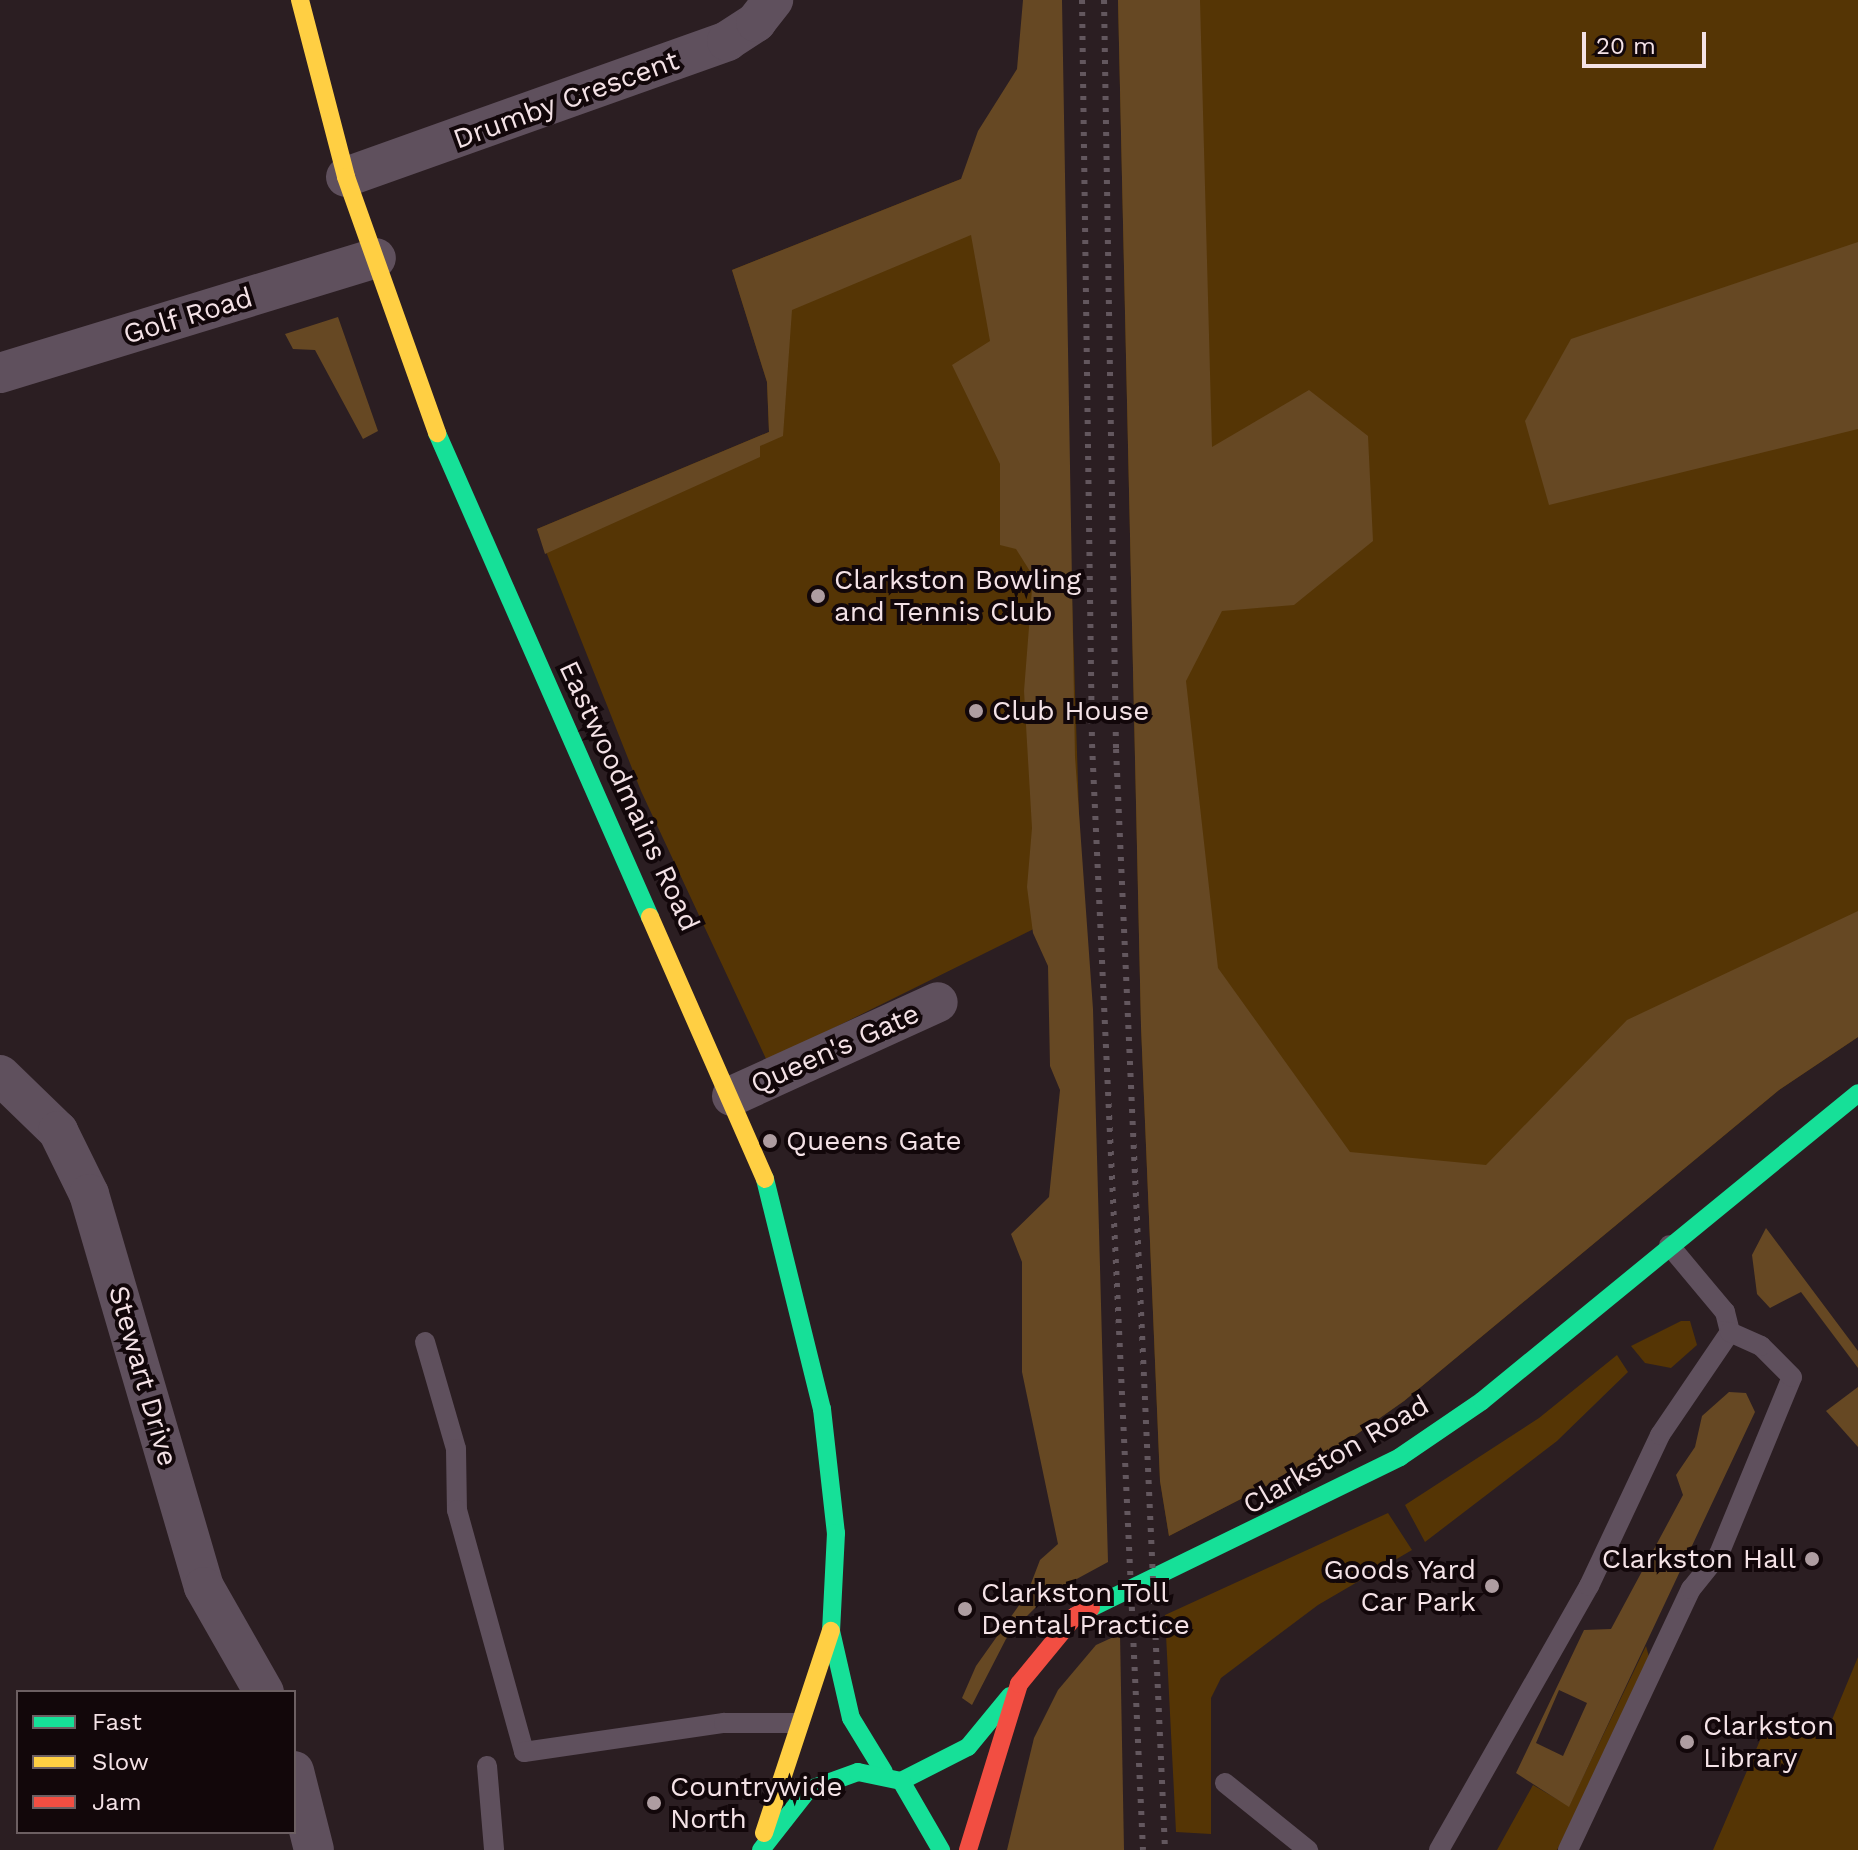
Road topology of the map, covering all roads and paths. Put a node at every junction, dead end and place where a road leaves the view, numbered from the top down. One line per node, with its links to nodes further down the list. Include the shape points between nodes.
1 (300, 0): 3 (main road, Eastwoodmains Road)
2 (773, 0): 3 (street, Drumby Crescent, via 756,22 727,41)
3 (346, 177): 4 (main road, Eastwoodmains Road)
4 (376, 258): 5 (street, Golf Road); 9 (main road, Eastwoodmains Road, via 487,557)
5 (0, 373)
6 (938, 1002): 9 (street, Queen's Gate)
7 (0, 1075): 15 (street, Stewart Drive, via 58,1131 81,1174 204,1587)
8 (1858, 1093): 10 (main road, Clarkston Road)
9 (732, 1096): 13 (main road, Eastwoodmains Road, via 787,1251 822,1409 836,1533)
10 (1669, 1245): 11 (lane, via 1725,1312); 14 (main road, Clarkston Road, via 1482,1401 1400,1457 1185,1567 1102,1602 1051,1639)
11 (1730, 1332): 28 (lane, via 1660,1435 1589,1586); 29 (lane, via 1761,1346 1792,1377 1719,1554 1691,1589)
12 (425, 1342): 16 (lane, via 456,1449 457,1510 524,1752 724,1723)
13 (831, 1631): 16 (main road, Eastwoodmains Road); 18 (main road, Eastwoodmains Road, via 851,1718)
14 (1019, 1684): 20 (main road, Clarkston Road, via 968,1747); 26 (main road, Clarkston Road)
15 (263, 1690)
16 (795, 1723): 22 (main road, Eastwoodmains Road)
17 (487, 1766): 24 (lane)
18 (884, 1772): 20 (main road); 22 (main road, via 858,1772 808,1790)
19 (296, 1779): 23 (street)
20 (901, 1781): 25 (main road)
21 (1225, 1783): 27 (lane)
22 (761, 1849)
23 (314, 1850)
24 (494, 1850)
25 (941, 1850)
26 (968, 1850)
27 (1308, 1850)
28 (1439, 1850)
29 (1568, 1850)

